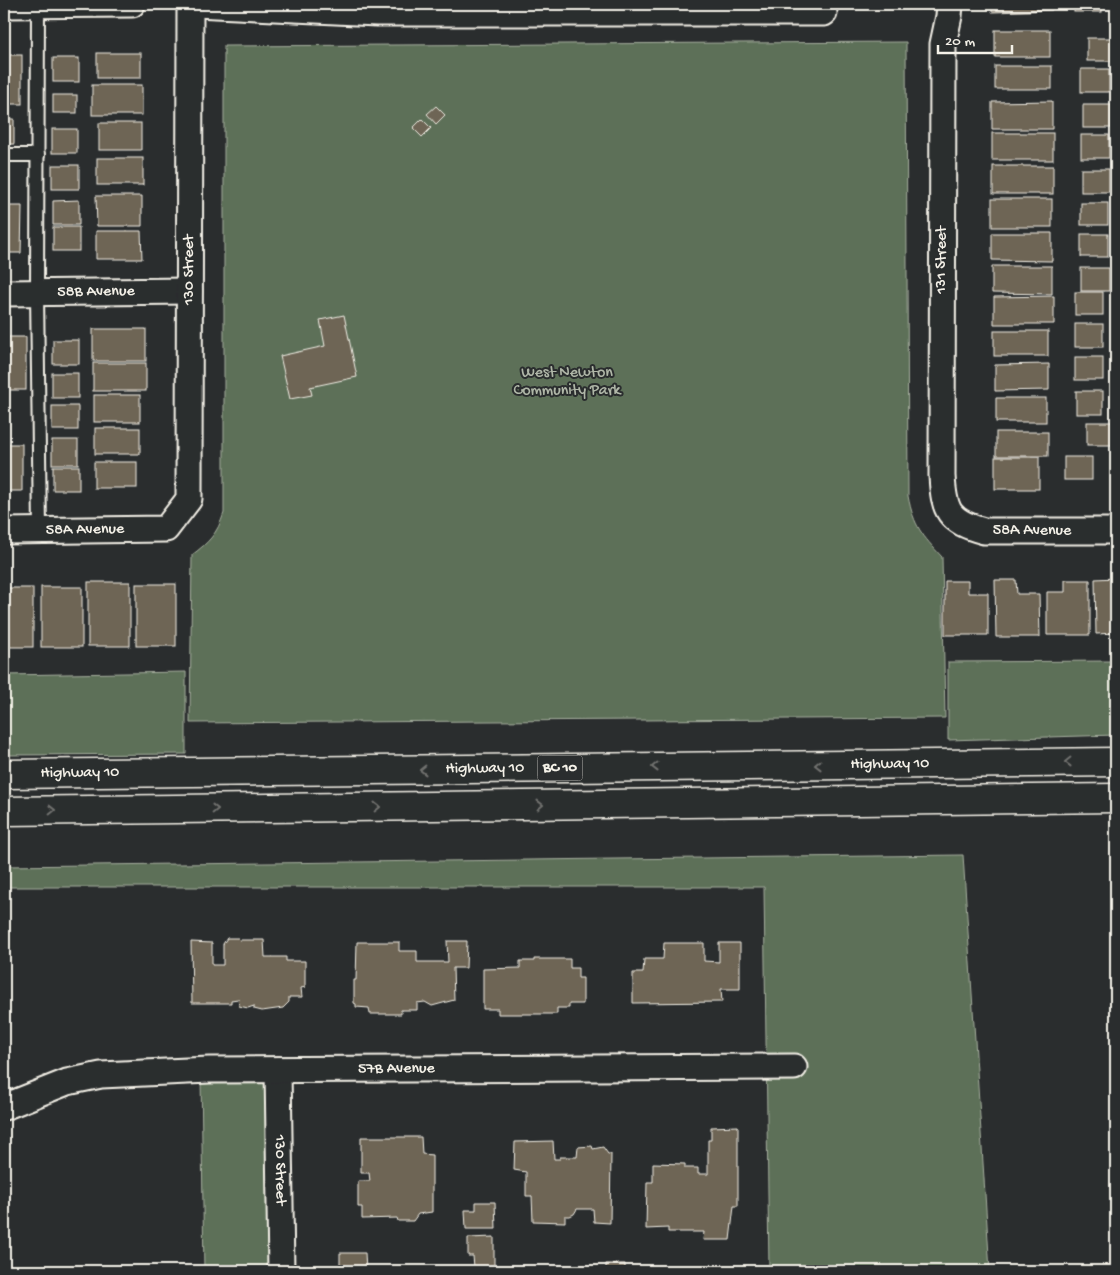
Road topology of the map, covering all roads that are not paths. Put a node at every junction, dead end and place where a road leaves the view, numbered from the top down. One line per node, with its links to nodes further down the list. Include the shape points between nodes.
1 (132, 4): 6 (street)
2 (190, 4): 11 (street, 130 Street)
3 (195, 4): 7 (street, via 377,13)
4 (950, 4): 14 (street, 131 Street, via 943,44 942,476 943,498)
5 (4, 5): 6 (street)
6 (38, 5): 9 (lane)
7 (684, 8): 8 (street)
8 (824, 13)
9 (38, 154): 10 (lane); 13 (lane)
10 (4, 155)
11 (189, 291): 13 (street, 58B Avenue); 15 (street, 130 Street, via 189,499)
12 (4, 292): 13 (street, 58B Avenue)
13 (37, 292): 16 (lane)
14 (950, 514): 17 (street, 58A Avenue, via 969,527 984,531)
15 (166, 529): 16 (street, 58A Avenue)
16 (40, 531): 18 (street, 58A Avenue)
17 (1116, 531)
18 (4, 532)
19 (1116, 762): 20 (highway, Highway 10 / BC 10, one-way to 20)
20 (4, 774)
21 (1116, 798): 22 (highway, BC 10, one-way to 21)
22 (4, 811)
23 (794, 1067): 24 (street, 57B Avenue)
24 (278, 1070): 25 (street, 57B Avenue, via 102,1075 67,1082); 26 (street, 130 Street)
25 (4, 1107)
26 (281, 1271)

